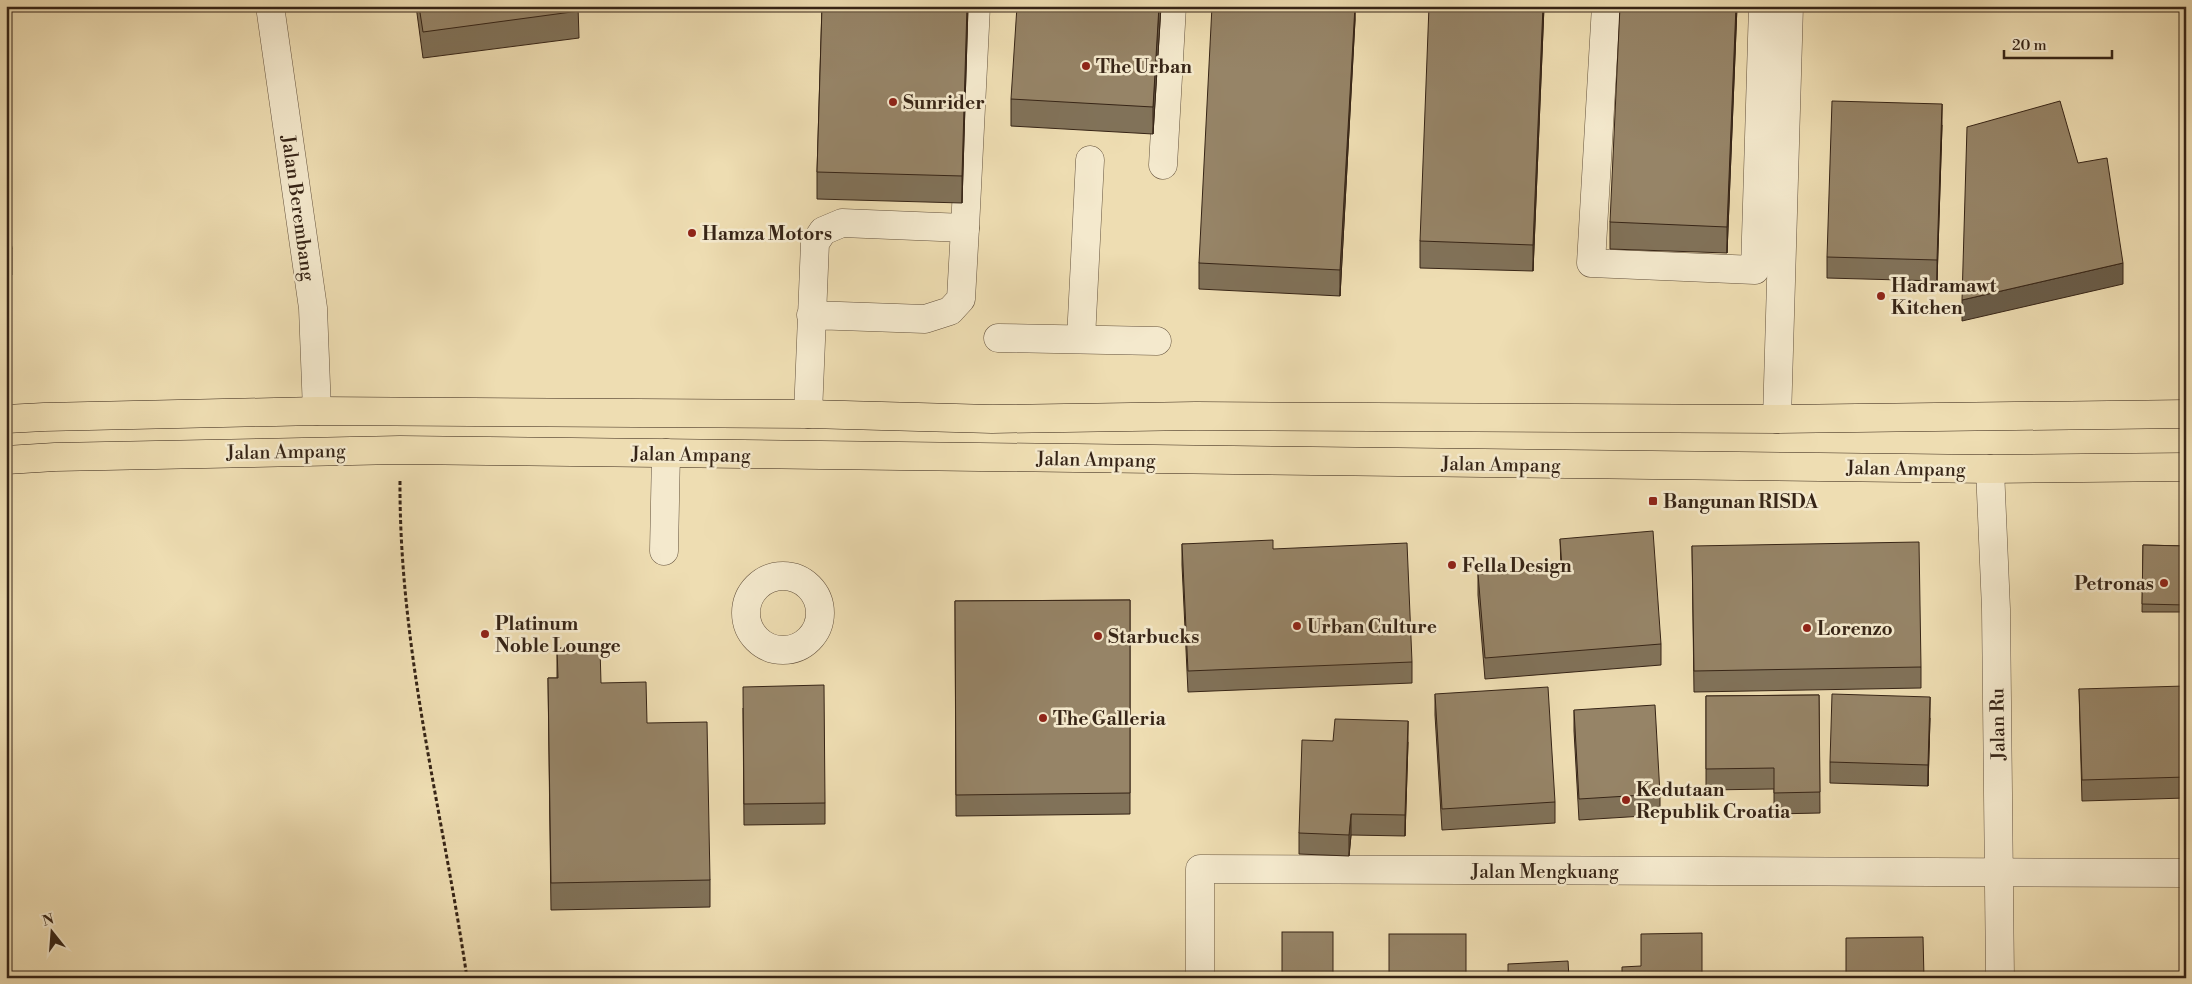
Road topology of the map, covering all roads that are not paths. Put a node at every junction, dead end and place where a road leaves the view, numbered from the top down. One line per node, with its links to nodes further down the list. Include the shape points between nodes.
1 (270, 6): 14 (street, Jalan Berembang, via 313,308)
2 (976, 6): 9 (street)
3 (1172, 6): 8 (street)
4 (1606, 6): 5 (street, via 1590,263 1755,270)
5 (1763, 6)
6 (1789, 6): 17 (street)
7 (1090, 160): 12 (street)
8 (1163, 165)
9 (965, 228): 10 (street, via 961,299 950,311 925,319); 10 (street, via 842,223 823,231 815,243)
10 (811, 315): 15 (street)
11 (998, 338): 12 (street)
12 (1081, 339): 13 (street)
13 (1156, 340)
14 (317, 411): 15 (main road, Jalan Ampang); 18 (main road, Jalan Ampang)
15 (808, 414): 17 (main road, Jalan Ampang, via 992,419 1196,416)
16 (2186, 414): 17 (main road, Jalan Ampang)
17 (1778, 419)
18 (6, 420)
19 (666, 453): 20 (main road, Jalan Ampang, via 400,450); 22 (main road, Jalan Ampang); 23 (street)
20 (6, 460)
21 (2186, 467): 22 (main road, Jalan Ampang)
22 (1990, 470): 24 (street, Jalan Ru, via 1996,609)
23 (664, 551)
24 (1999, 874): 25 (street); 26 (street, Jalan Mengkuang, via 1200,869); 27 (street, Jalan Ru)
25 (2186, 874)
26 (1200, 978)
27 (2000, 978)

